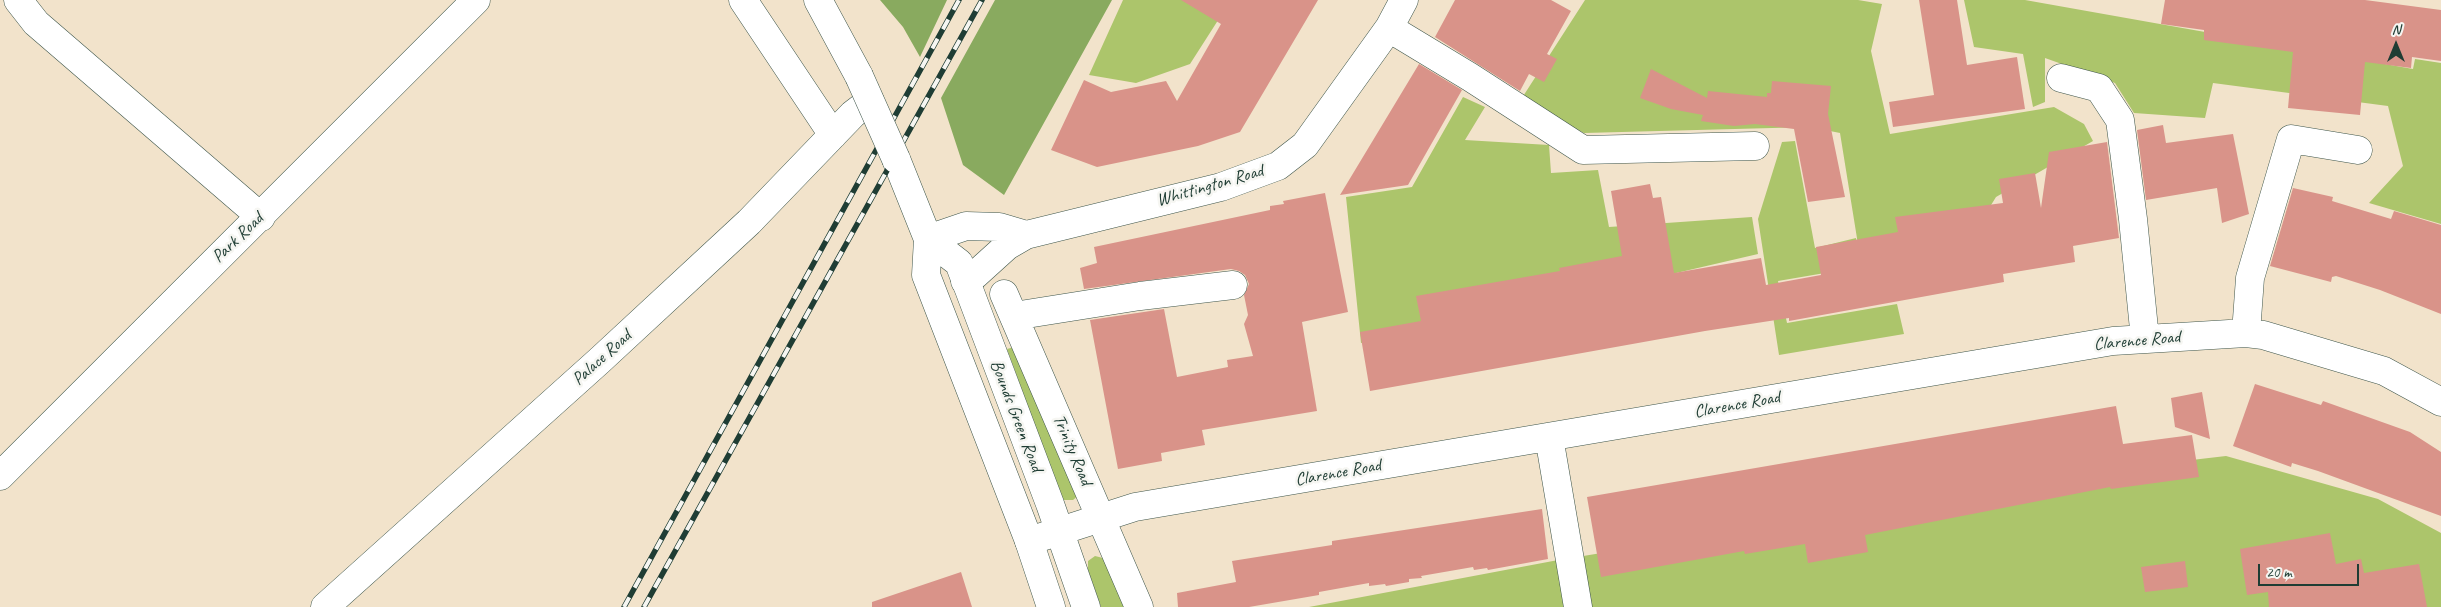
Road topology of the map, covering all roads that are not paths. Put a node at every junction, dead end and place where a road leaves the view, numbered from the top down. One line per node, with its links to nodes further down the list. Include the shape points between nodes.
1 (18, 0): 12 (street, via 36,22)
2 (476, 0): 12 (street, Park Road)
3 (743, 0): 9 (street)
4 (1404, 0): 6 (street, Whittington Road)
5 (827, 5): 8 (street, Bounds Green Road, bridge, via 859,76)
6 (1389, 28): 10 (street, via 1583,150); 13 (street, Whittington Road, via 1305,145 1278,166 1221,187)
7 (2061, 78): 18 (street, via 2099,88 2120,120)
8 (861, 108): 9 (street, Palace Road); 14 (street, Bounds Green Road, bridge)
9 (833, 135): 25 (street, Palace Road, via 749,222)
10 (1755, 146)
11 (2358, 150): 17 (street, via 2291,139 2250,278)
12 (260, 217): 21 (street, Park Road)
13 (1026, 235): 14 (street, via 999,227 966,226); 15 (street, Whittington Road, via 1007,246)
14 (928, 239): 15 (street, Bounds Green Road, via 959,263); 24 (street, Bounds Green Road, via 926,274)
15 (965, 281): 23 (street, Bounds Green Road)
16 (1233, 285): 22 (street, Trinity Road, via 1140,296 1009,305)
17 (2246, 333): 18 (street, Clarence Road); 19 (street, Clarence Road, via 2263,335 2384,371)
18 (2145, 339): 20 (street, Clarence Road, via 2113,341)
19 (2441, 402)
20 (1549, 437): 22 (street, Clarence Road, via 1135,508); 29 (street)
21 (4, 465)
22 (1101, 517): 23 (street, Clarence Road); 28 (street, Trinity Road)
23 (1059, 530): 24 (street, Clarence Road); 27 (street, Bounds Green Road)
24 (1029, 541): 26 (street, Bounds Green Road)
25 (325, 607)
26 (1051, 607)
27 (1086, 607)
28 (1139, 607)
29 (1578, 607)

